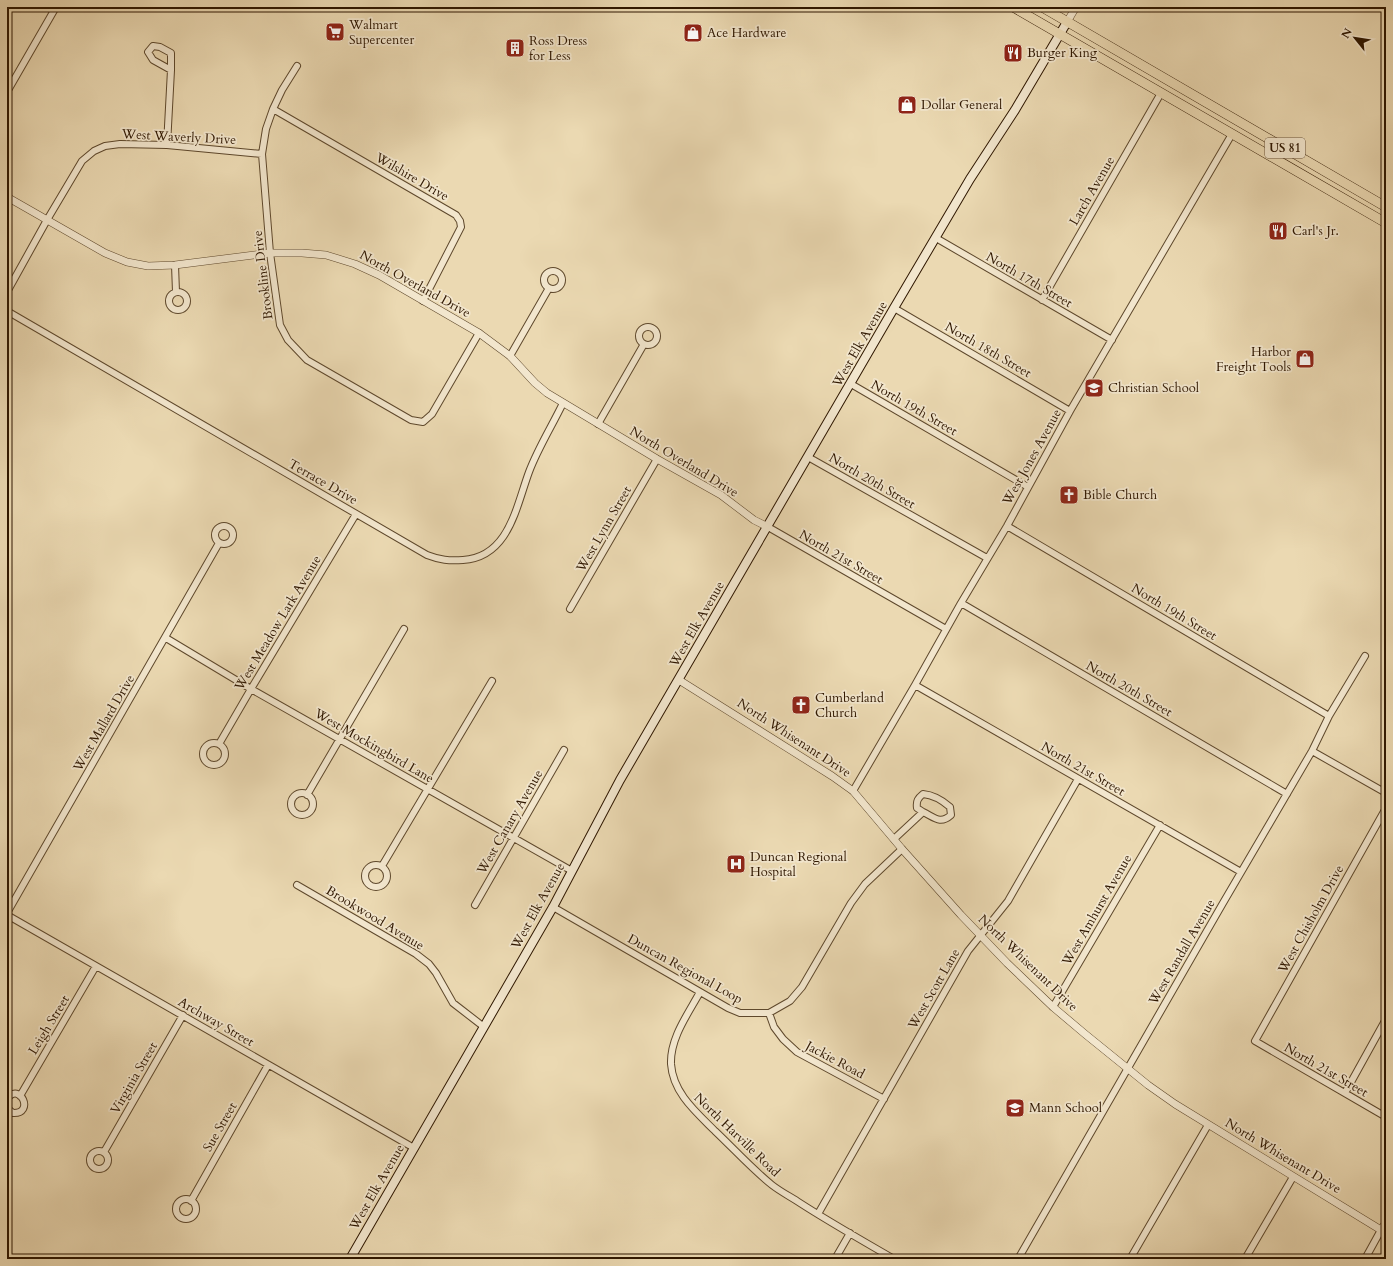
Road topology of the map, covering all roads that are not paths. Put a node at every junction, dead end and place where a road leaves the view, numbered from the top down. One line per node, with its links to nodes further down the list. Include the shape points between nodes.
1 (56, 7): 9 (street)
2 (1013, 7): 6 (main road, US 81)
3 (1042, 7): 5 (main road, US 81)
4 (1076, 7): 5 (street, West Elk Avenue)
5 (1067, 22): 6 (main road, West Elk Avenue); 12 (main road, US 81)
6 (1059, 34): 10 (main road, US 81); 23 (main road, West Elk Avenue)
7 (297, 66): 11 (street, Brookline Drive)
8 (172, 70): 15 (street)
9 (7, 92)
10 (1161, 93): 13 (main road, US 81); 29 (street, Larch Avenue)
11 (273, 109): 16 (street, Brookline Drive, via 266,129); 30 (street, Wilshire Drive, via 456,215 461,227)
12 (1220, 110): 13 (main road); 17 (main road, US 81)
13 (1212, 123): 14 (main road, US 81)
14 (1232, 134): 18 (main road, US 81); 34 (street, West Jones Avenue)
15 (167, 145): 16 (street, West Waverly Drive); 21 (street, West Waverly Drive, via 120,144 94,151 82,161)
16 (262, 154): 24 (street, Brookline Drive)
17 (1326, 172): 18 (main road); 20 (main road, US 81)
18 (1319, 184): 22 (main road, US 81)
19 (7, 197): 21 (street, North Overland Drive)
20 (1386, 207)
21 (47, 220): 25 (street, North Overland Drive, via 105,253 127,262 148,266); 27 (street, West Waverly Drive)
22 (1386, 223)
23 (936, 238): 29 (street, North 17th Street); 31 (main road, West Elk Avenue)
24 (270, 253): 25 (street, North Overland Drive); 30 (street, North Overland Drive, via 302,252 326,255 355,264); 33 (street, Brookline Drive, via 280,325 288,340 307,360 411,420 423,422 432,414)
25 (175, 265): 28 (street)
26 (549, 288): 36 (street)
27 (7, 292)
28 (176, 292)
29 (1042, 300): 34 (street, North 17th Street)
30 (423, 301): 33 (street, North Overland Drive)
31 (894, 308): 37 (main road, West Elk Avenue); 39 (street, North 18th Street)
32 (7, 311): 44 (street, Terrace Drive)
33 (479, 333): 36 (street, North Overland Drive)
34 (1112, 340): 39 (street, West Jones Avenue)
35 (644, 344): 40 (street)
36 (510, 356): 38 (street, North Overland Drive, via 535,383)
37 (850, 384): 41 (main road, West Elk Avenue); 43 (street, North 19th Street)
38 (563, 403): 40 (street, North Overland Drive); 44 (street, Terrace Drive, via 530,470 516,514 496,547 484,555 470,560 440,560)
39 (1070, 411): 43 (street, West Jones Avenue)
40 (598, 424): 42 (street, North Overland Drive)
41 (808, 457): 46 (main road, West Elk Avenue); 48 (street, North 20th Street)
42 (657, 459): 46 (street, North Overland Drive, via 721,495 754,520); 50 (street, West Lynn Street)
43 (1028, 487): 45 (street, West Jones Avenue)
44 (356, 514): 58 (street, West Meadow Lark Avenue)
45 (1007, 526): 48 (street, West Jones Avenue); 59 (street, North 19th Street)
46 (768, 527): 52 (street, North 21st Street); 55 (main road, West Elk Avenue)
47 (219, 543): 53 (street, West Mallard Drive)
48 (987, 558): 49 (street, West Jones Avenue)
49 (960, 603): 52 (street, West Jones Avenue); 68 (street, North 20th Street)
50 (570, 609)
51 (404, 629): 60 (street)
52 (946, 629): 57 (street, West Jones Avenue)
53 (166, 638): 58 (street, West Mockingbird Lane); 82 (street, West Mallard Drive)
54 (1366, 656): 59 (street, West Randall Avenue)
55 (679, 680): 66 (street, North Whisenant Drive, via 832,776); 77 (main road, West Elk Avenue, via 620,780)
56 (492, 681): 65 (street)
57 (915, 685): 64 (street, North 21st Street); 66 (street, West Jones Avenue)
58 (251, 689): 60 (street, West Mockingbird Lane); 61 (street, West Meadow Lark Avenue)
59 (1329, 716): 63 (street, West Randall Avenue)
60 (340, 739): 65 (street, West Mockingbird Lane); 69 (street)
61 (219, 744)
62 (564, 750): 73 (street, West Canary Avenue)
63 (1312, 751): 67 (street); 68 (street, West Randall Avenue)
64 (1078, 779): 72 (street, North 21st Street); 83 (street, West Scott Lane, via 1008,901)
65 (428, 789): 73 (street, West Mockingbird Lane); 76 (street)
66 (853, 792): 74 (street, North Whisenant Drive)
67 (1386, 793)
68 (1287, 794): 78 (street, West Randall Avenue)
69 (307, 795)
70 (1386, 808): 91 (street, West Chisholm Drive)
71 (923, 812): 71 (street, via 940,820 951,815 950,808 943,801 922,794 916,803 917,808); 74 (street)
72 (1160, 825): 78 (street, North 21st Street); 86 (street, West Amhurst Avenue)
73 (513, 838): 77 (street, West Mockingbird Lane); 80 (street, West Canary Avenue)
74 (894, 839): 75 (street, North Whisenant Drive)
75 (902, 849): 83 (street, North Whisenant Drive); 87 (street, via 865,884 851,903 802,987 790,1001)
76 (382, 866)
77 (572, 871): 81 (main road, West Elk Avenue)
78 (1241, 872): 93 (street, West Randall Avenue)
79 (297, 885): 90 (street, Brookwood Avenue, via 416,954 436,973 453,1003)
80 (475, 905)
81 (553, 907): 85 (street, Duncan Regional Loop); 90 (main road, West Elk Avenue)
82 (7, 914): 84 (street, Archway Street)
83 (980, 934): 86 (street, North Whisenant Drive); 96 (street, West Scott Lane)
84 (96, 966): 88 (street, Archway Street); 95 (street, Leigh Street)
85 (700, 992): 87 (street, Duncan Regional Loop, via 740,1013); 105 (street, North Harville Road, via 676,1035 672,1050 673,1078 679,1092 749,1165 773,1186)
86 (1053, 1007): 93 (street, North Whisenant Drive)
87 (770, 1013): 96 (street, Jackie Road, via 774,1027 797,1052)
88 (183, 1015): 92 (street, Archway Street); 102 (street, Virginia Street)
89 (1386, 1019): 94 (street)
90 (484, 1027): 101 (main road, West Elk Avenue)
91 (1255, 1041): 94 (street, North 21st Street)
92 (268, 1065): 101 (street, Archway Street); 104 (street, Sue Street)
93 (1127, 1069): 100 (street, North Whisenant Drive, via 1174,1104); 112 (street, West Randall Avenue)
94 (1345, 1093): 99 (street, North 21st Street)
95 (20, 1096): 97 (street, via 14,1094); 98 (street, Leigh Street, via 25,1103 21,1111 13,1113)
96 (884, 1098): 105 (street, West Scott Lane)
97 (7, 1100)
98 (7, 1108)
99 (1386, 1117)
100 (1208, 1125): 103 (street, North Whisenant Drive); 113 (street)
101 (414, 1148): 109 (main road, West Elk Avenue)
102 (104, 1152)
103 (1293, 1177): 107 (street, North Whisenant Drive); 114 (street)
104 (191, 1201)
105 (818, 1214): 108 (street, North Harville Road)
106 (1386, 1222): 107 (street)
107 (1384, 1232): 115 (street)
108 (850, 1233): 110 (street); 111 (street, North Harville Road)
109 (350, 1259)
110 (835, 1259)
111 (894, 1259)
112 (1018, 1259)
113 (1130, 1259)
114 (1245, 1259)
115 (1365, 1259)

